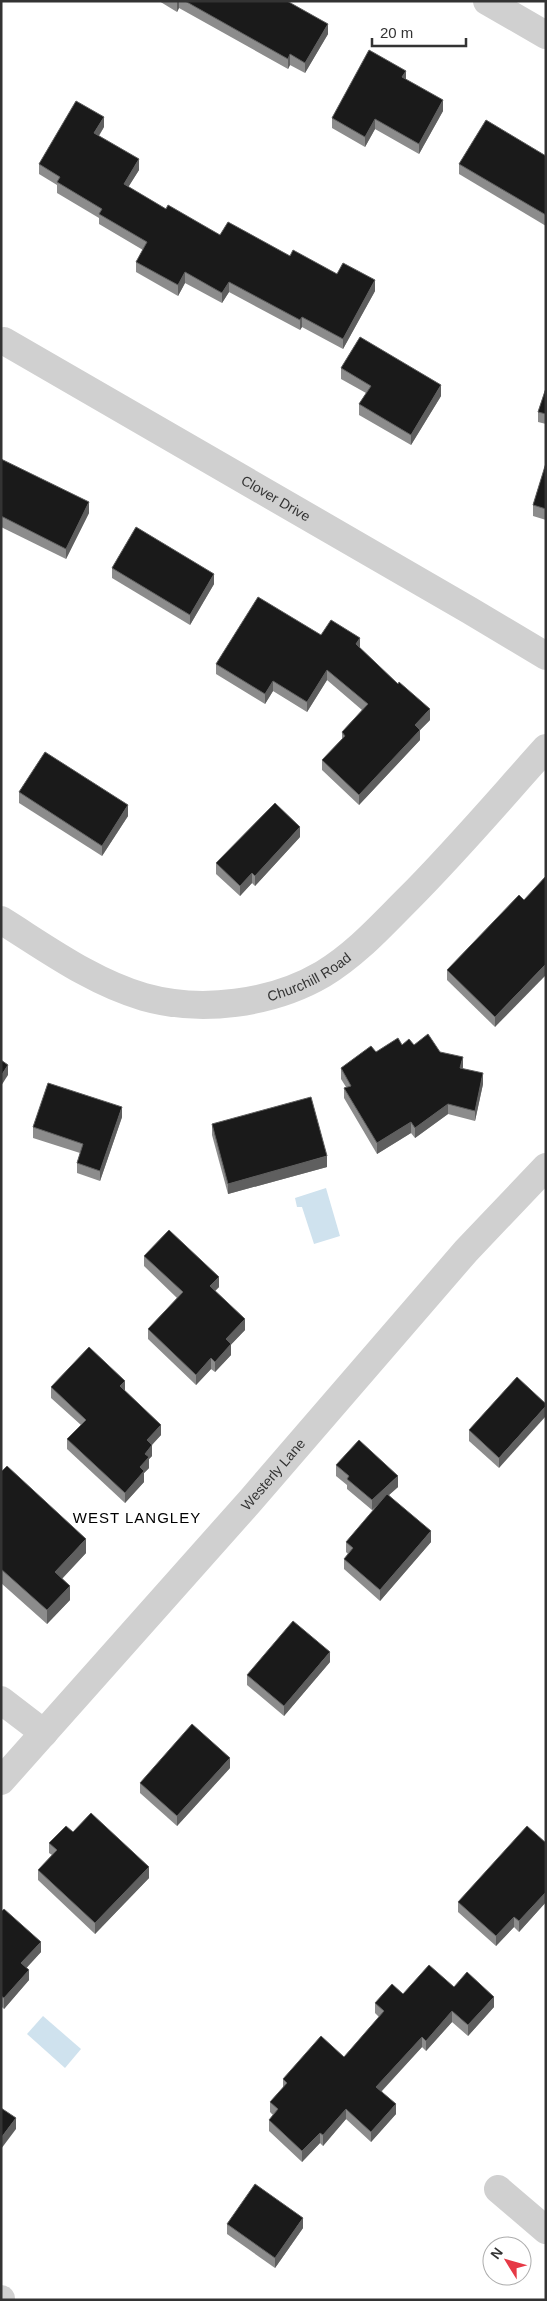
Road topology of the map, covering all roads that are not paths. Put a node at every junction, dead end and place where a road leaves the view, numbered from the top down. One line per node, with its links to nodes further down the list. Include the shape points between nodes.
1 (491, 2): 2 (street)
2 (546, 35)
3 (4, 341): 4 (street, Clover Drive)
4 (546, 656)
5 (546, 748): 6 (street, Churchill Road, via 431,876 360,948 322,974 279,993 232,1003 202,1004 144,997 99,980)
6 (1, 920)
7 (546, 1167): 9 (street, Westerly Lane, via 466,1251)
8 (1, 1700): 9 (street)
9 (44, 1733): 10 (street, Westerly Lane)
10 (1, 1781)
11 (498, 2189): 12 (street)
12 (546, 2230)

